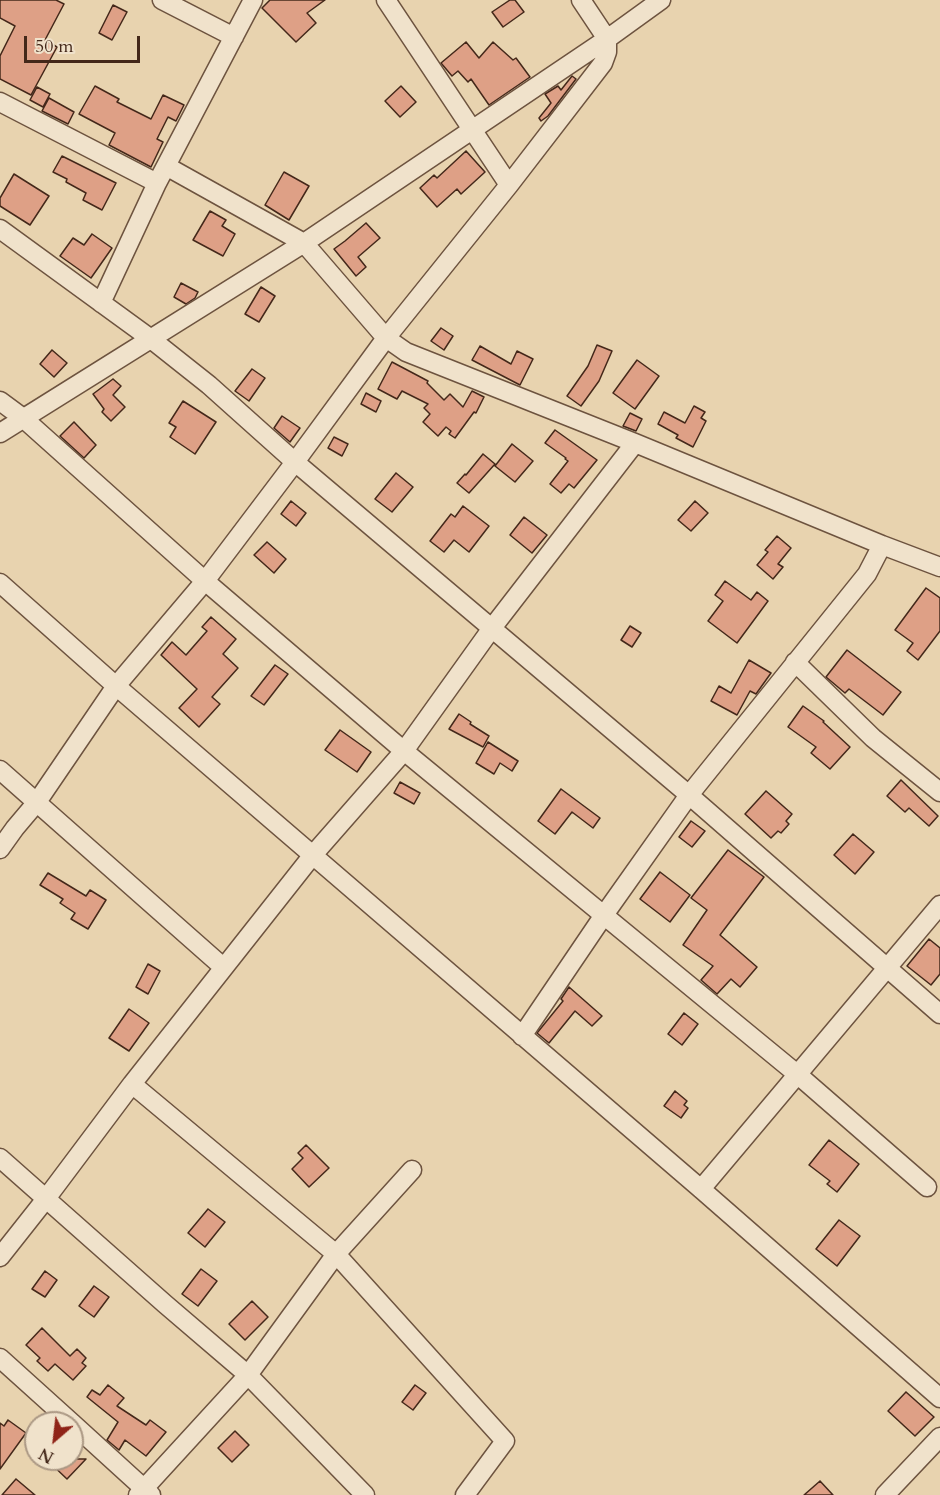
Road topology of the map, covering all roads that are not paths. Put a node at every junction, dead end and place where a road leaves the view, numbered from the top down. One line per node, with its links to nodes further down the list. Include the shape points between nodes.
1 (162, 0): 6 (street)
2 (253, 0): 6 (street)
3 (386, 0): 9 (street)
4 (581, 0): 7 (street)
5 (661, 0): 7 (street)
6 (234, 37): 10 (street)
7 (607, 39): 9 (street); 12 (street, via 608,52 603,63)
8 (0, 102): 11 (street)
9 (472, 130): 12 (street); 14 (street)
10 (166, 166): 11 (street); 14 (street)
11 (157, 183): 15 (street)
12 (509, 185): 16 (street)
13 (0, 229): 15 (street)
14 (304, 243): 16 (street); 17 (street)
15 (101, 303): 17 (street)
16 (386, 338): 21 (street, via 406,352); 22 (street)
17 (151, 339): 19 (street); 22 (street)
18 (0, 401): 19 (street)
19 (23, 418): 20 (street); 25 (street)
20 (0, 433)
21 (635, 443): 23 (street); 27 (street)
22 (295, 462): 25 (street); 27 (street)
23 (882, 545): 24 (street); 28 (street, via 867,574)
24 (940, 567)
25 (205, 581): 29 (street); 30 (street)
26 (0, 583): 29 (street)
27 (492, 628): 30 (street); 33 (street)
28 (795, 662): 32 (street, via 873,738); 33 (street)
29 (116, 686): 34 (street); 36 (street)
30 (404, 751): 36 (street); 38 (street)
31 (0, 770): 34 (street)
32 (940, 792)
33 (689, 795): 38 (street); 40 (street)
34 (37, 802): 35 (street); 39 (street)
35 (0, 849)
36 (312, 856): 39 (street); 42 (street)
37 (940, 905): 40 (street)
38 (604, 915): 42 (street); 43 (street)
39 (223, 967): 44 (street)
40 (888, 967): 41 (street); 43 (street)
41 (940, 1014)
42 (522, 1036): 48 (street)
43 (797, 1074): 47 (street); 48 (street)
44 (132, 1084): 49 (street); 50 (street)
45 (0, 1158): 49 (street)
46 (412, 1170): 50 (street)
47 (927, 1187)
48 (700, 1189): 54 (street)
49 (45, 1200): 51 (street); 53 (street)
50 (336, 1254): 53 (street); 60 (street, via 505,1441)
51 (0, 1257)
52 (0, 1358): 55 (street)
53 (248, 1375): 58 (street); 59 (street)
54 (940, 1398)
55 (59, 1411)
56 (84, 1435): 58 (street)
57 (940, 1437): 61 (street)
58 (144, 1493)
59 (365, 1495)
60 (465, 1495)
61 (885, 1495)

